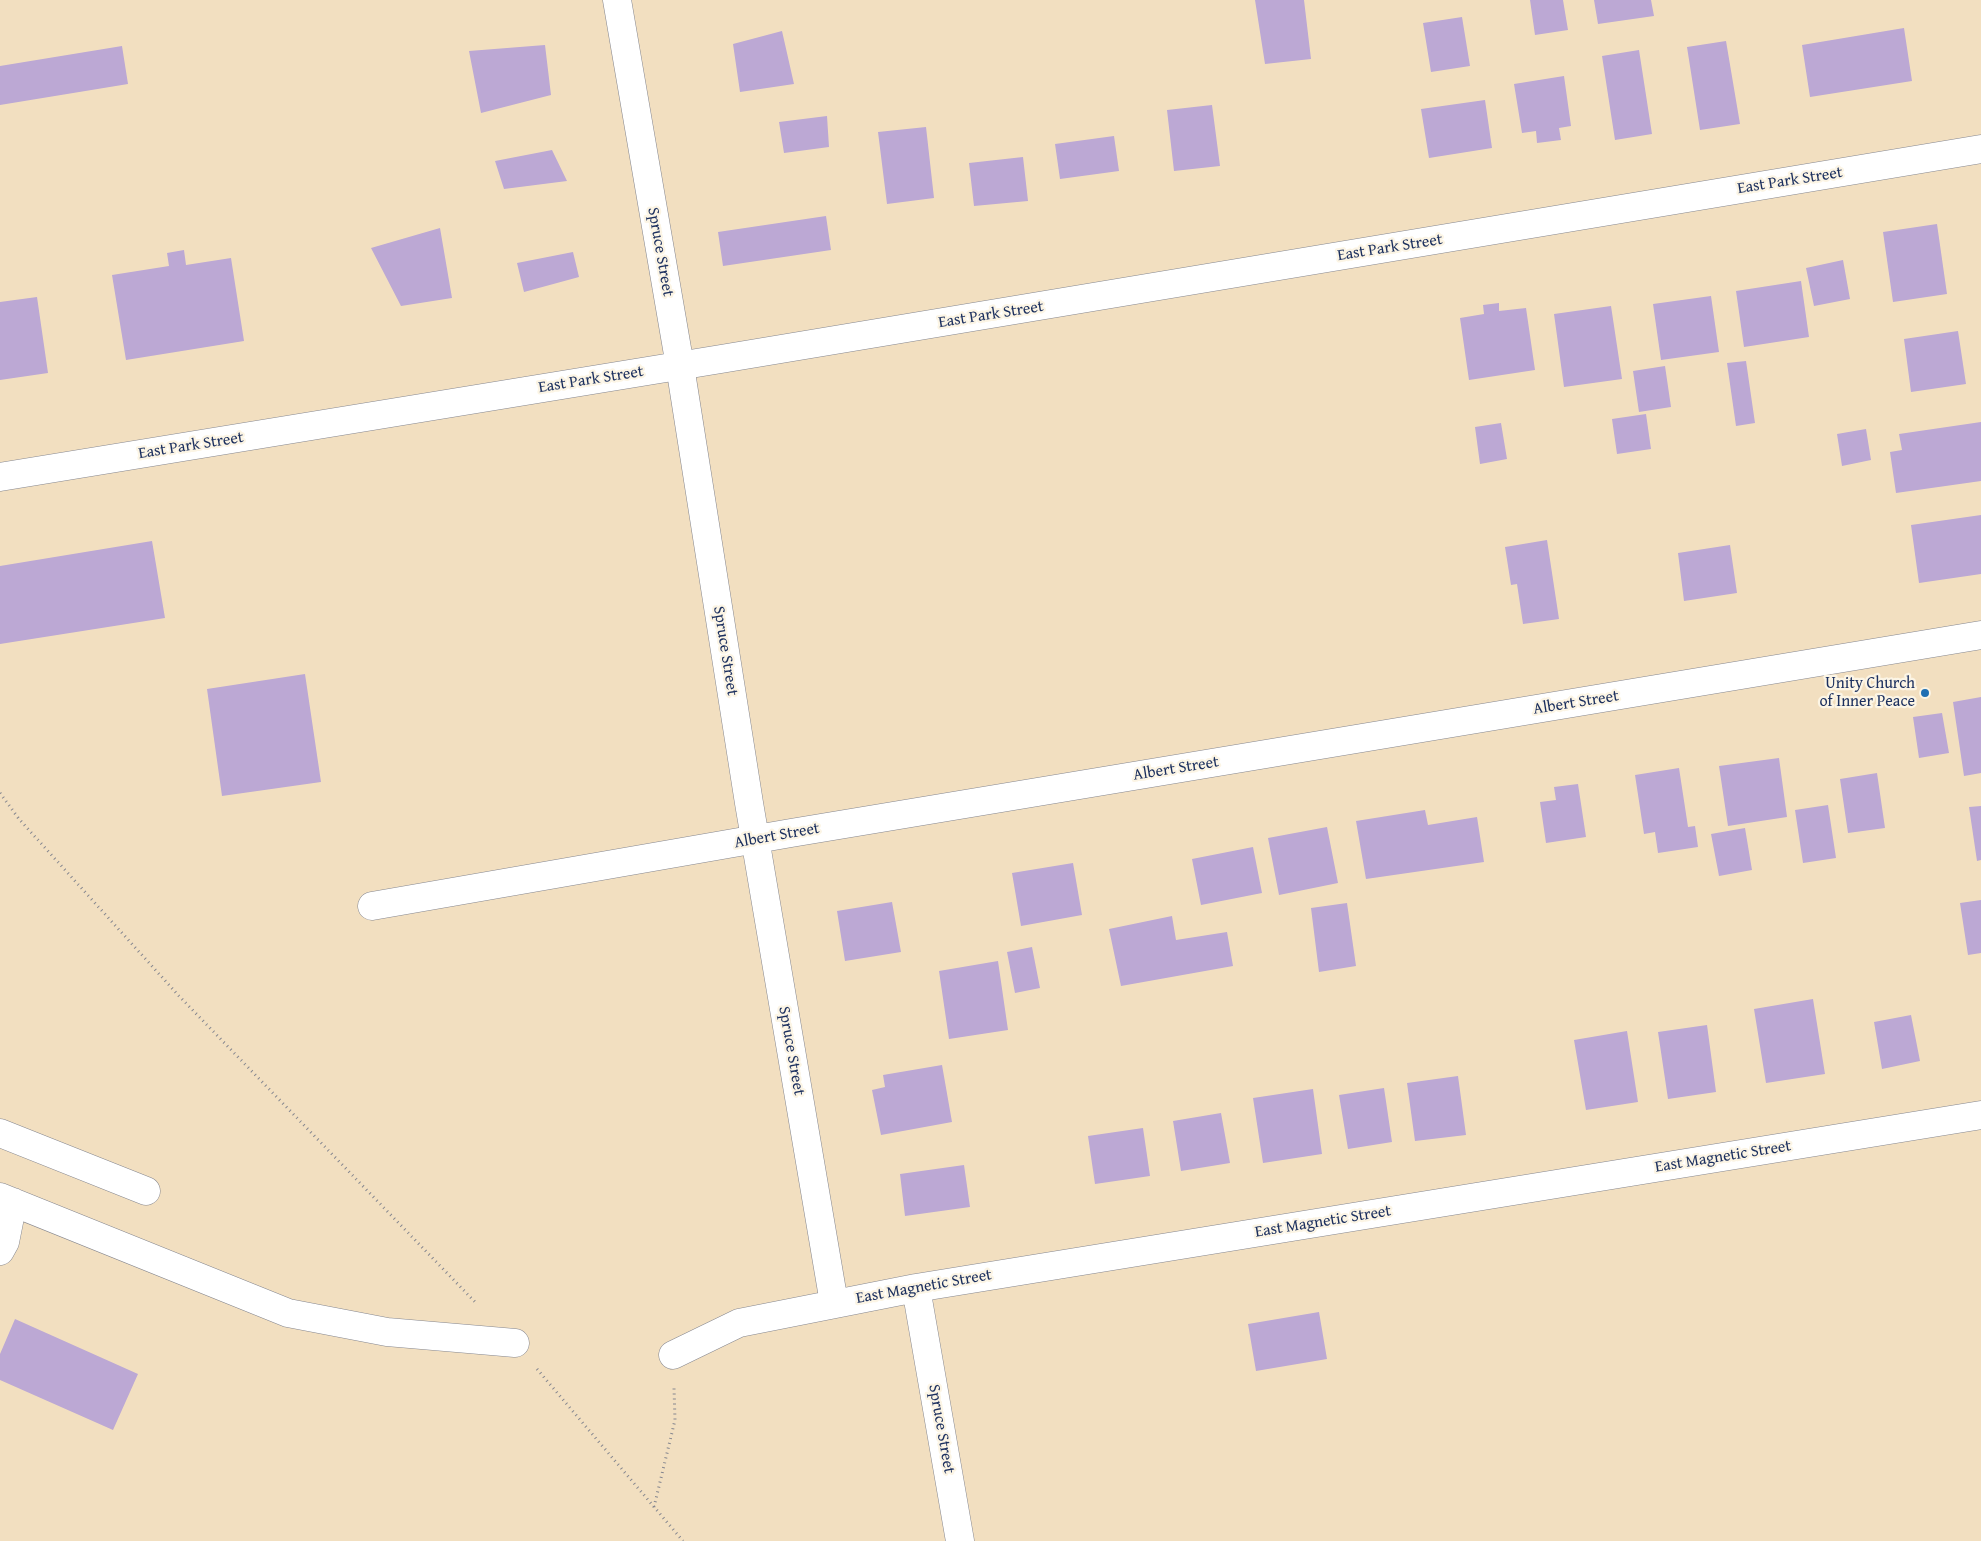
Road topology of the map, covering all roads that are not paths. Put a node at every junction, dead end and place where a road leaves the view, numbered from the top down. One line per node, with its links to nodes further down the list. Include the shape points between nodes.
1 (617, 0): 3 (street, Spruce Street)
2 (1981, 149): 3 (street, East Park Street)
3 (680, 366): 4 (street, East Park Street); 6 (street, Spruce Street)
4 (0, 477)
5 (1981, 635): 6 (street, Albert Street)
6 (755, 839): 7 (street, Albert Street); 14 (street, Spruce Street)
7 (372, 906)
8 (1981, 1116): 13 (street, East Magnetic Street)
9 (0, 1133): 10 (street)
10 (146, 1191)
11 (6, 1200): 12 (street, via 5,1242); 15 (street, via 288,1313 387,1332)
12 (0, 1251)
13 (916, 1288): 14 (street, East Magnetic Street); 17 (street, Spruce Street)
14 (834, 1303): 16 (street, East Magnetic Street, via 739,1323)
15 (514, 1343)
16 (673, 1355)
17 (960, 1541)

